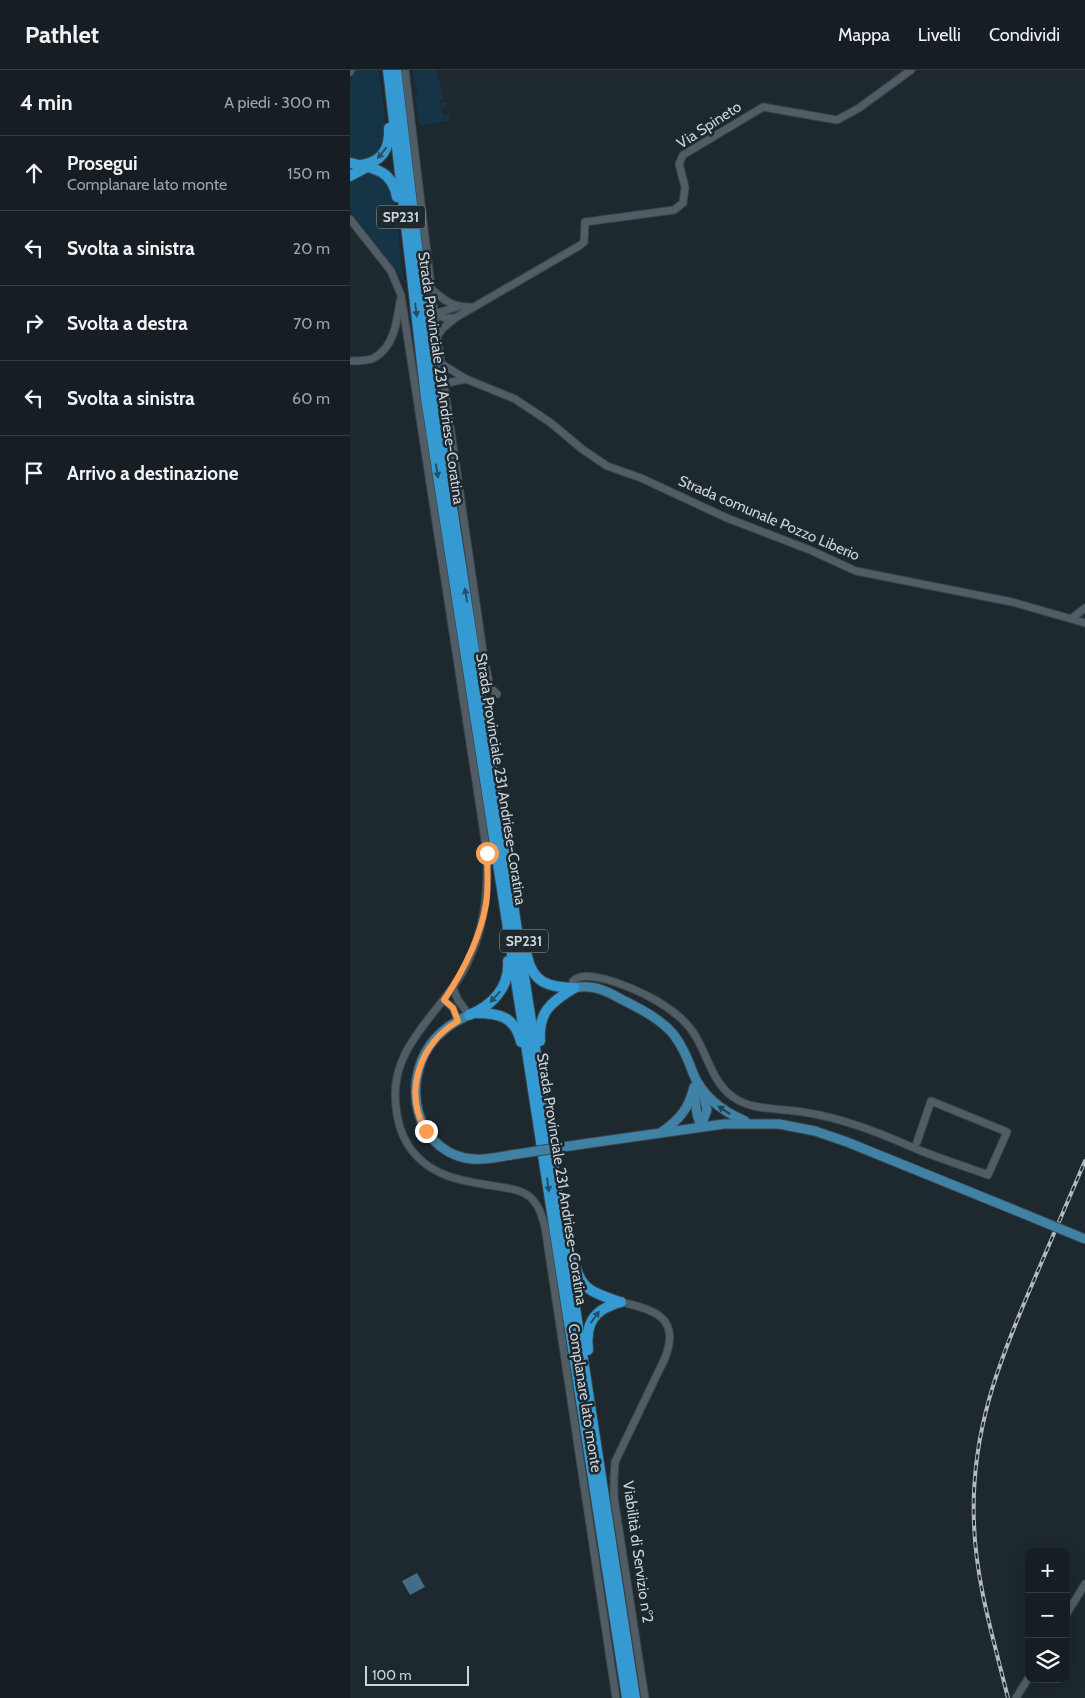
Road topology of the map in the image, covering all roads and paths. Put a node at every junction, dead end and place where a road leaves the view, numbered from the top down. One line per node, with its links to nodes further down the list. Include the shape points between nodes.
1 (405, 70): 8 (street)
2 (911, 70): 11 (street, Via Spineto, via 837,120 763,107 683,155 679,164 685,187 683,203 674,210 585,222 584,242)
3 (391, 71): 4 (highway, one-way to 4, via 388,145 378,159); 7 (highway, Strada Provinciale 231 Andriese-Coratina / SP231); 23 (highway, Strada Provinciale 231 Andriese-Coratina / SP231, one-way to 3)
4 (358, 165): 5 (highway); 7 (highway, SP231, via 386,174 395,186)
5 (350, 176)
6 (350, 219): 9 (street, Complanare lato monte, via 391,271)
7 (412, 282): 23 (highway, Strada Provinciale 231 Andriese-Coratina / SP231, one-way to 23, via 426,398)
8 (431, 289): 10 (street); 12 (street)
9 (402, 295): 15 (street, via 390,343 373,359); 24 (street, Complanare lato monte, via 487,853 486,903 480,929 467,964)
10 (457, 307): 11 (street); 12 (street)
11 (471, 308): 13 (street)
12 (434, 314): 13 (street); 14 (street)
13 (455, 318): 14 (street)
14 (437, 336): 16 (street)
15 (350, 362)
16 (440, 363): 17 (street, Strada comunale Pozzo Liberio); 18 (street)
17 (466, 379): 18 (street); 20 (street, Strada comunale Pozzo Liberio, via 515,399 607,466 856,571 1012,602)
18 (443, 384): 22 (street, via 486,672 490,687)
19 (1085, 608): 20 (street)
20 (1072, 618): 21 (street, Strada comunale Pozzo Liberio)
21 (1085, 622)
22 (497, 694)
23 (503, 865): 25 (highway, SP231, via 531,969 548,985); 27 (highway, SP231, one-way to 27, via 506,982 490,1003); 32 (highway, Strada Provinciale 231 Andriese-Coratina / SP231)
24 (452, 988): 26 (street, Complanare lato monte); 27 (street, via 458,1000)
25 (574, 988): 29 (main road, via 589,986 604,990 656,1018 680,1044); 32 (highway, SP231, via 549,1006 540,1026); 34 (street, via 573,981 577,977 600,978 639,993 672,1011 696,1035 724,1090 746,1104 842,1120 988,1175 1007,1132 931,1101)
26 (444, 1000): 28 (street, via 453,1008); 42 (street, Complanare lato monte, via 416,1036 396,1074 394,1097 398,1124 409,1146 424,1164 449,1178 511,1189 529,1197 540,1211)
27 (472, 1014): 28 (main road); 32 (highway, SP231, via 500,1015 516,1028)
28 (458, 1021): 33 (main road, bridge, via 436,1037 428,1048 415,1089 420,1120 434,1140 453,1154 476,1159)
29 (698, 1089): 30 (main road, one-way to 29, via 724,1111); 31 (main road, via 697,1114); 33 (main road, via 684,1113)
30 (751, 1123): 31 (main road); 36 (main road, bridge, via 815,1131)
31 (702, 1126): 33 (main road)
32 (544, 1127): 35 (highway, Strada Provinciale 231 Andriese-Coratina / SP231); 43 (highway, Strada Provinciale 231 Andriese-Coratina / SP231, one-way to 43)
33 (662, 1132)
34 (917, 1142)
35 (560, 1207): 37 (highway, via 579,1278 592,1292); 38 (highway, Strada Provinciale 231 Andriese-Coratina / SP231)
36 (1085, 1239)
37 (621, 1302): 38 (highway, one-way to 37, via 588,1331 598,1312); 45 (street, Viabilità di Servizio n°2, via 658,1314 666,1322 669,1336 665,1358 616,1462 614,1478 614,1497)
38 (595, 1433): 44 (highway, Strada Provinciale 231 Andriese-Coratina / SP231)
39 (1085, 1584): 40 (street)
40 (1070, 1608)
41 (1025, 1683): 46 (street)
42 (616, 1698)
43 (627, 1698)
44 (635, 1698)
45 (645, 1698)
46 (1016, 1698)

